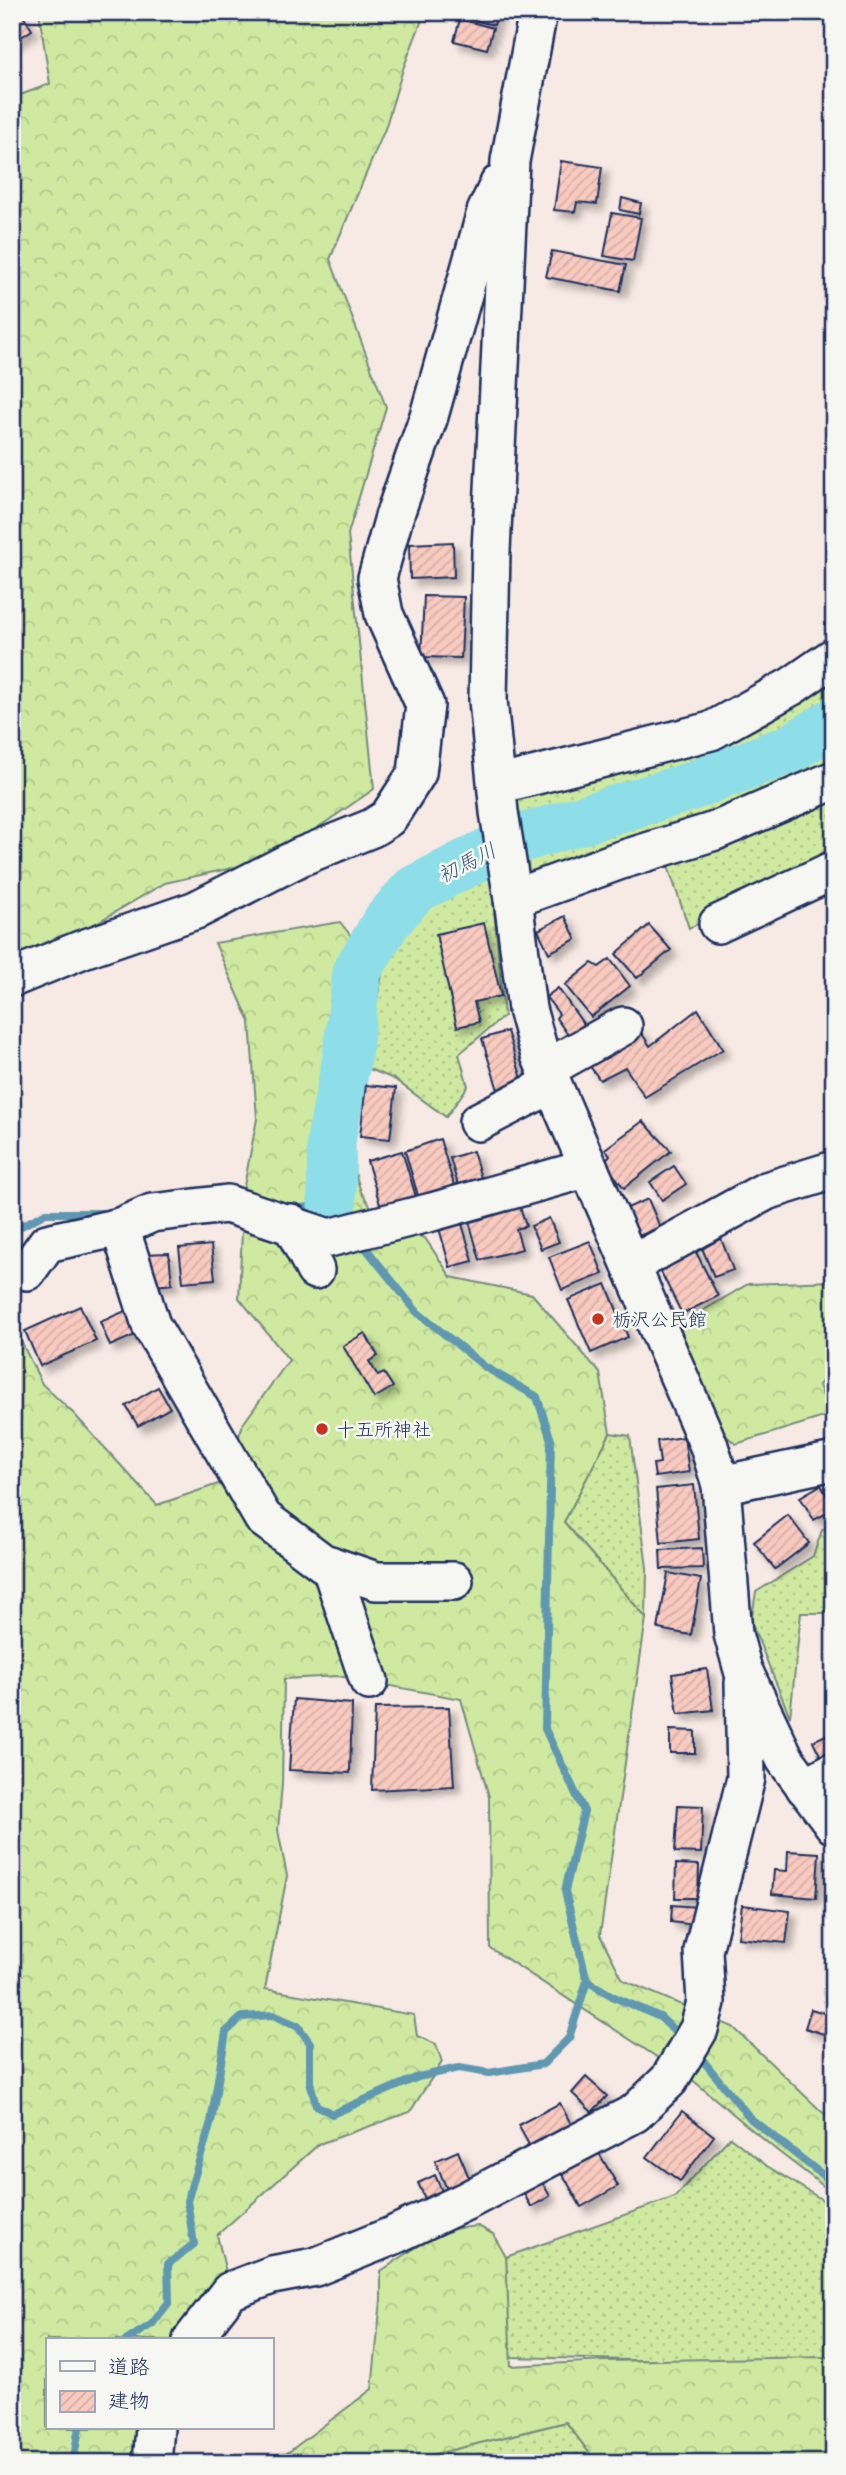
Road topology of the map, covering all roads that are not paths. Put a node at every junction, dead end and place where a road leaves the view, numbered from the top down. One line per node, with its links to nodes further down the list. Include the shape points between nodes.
1 (538, 12): 2 (street)
2 (510, 161): 5 (street, via 489,612 488,700); 9 (street, via 486,212 429,416 377,578 384,614 425,705 417,773 388,818 372,828 300,857 196,910)
3 (834, 657): 5 (street, via 763,704 711,731)
4 (834, 780): 7 (street, via 715,831)
5 (498, 798): 7 (street)
6 (834, 870): 8 (street)
7 (511, 890): 11 (street, via 527,1009)
8 (718, 924)
9 (12, 978)
10 (623, 1026): 11 (street)
11 (549, 1077): 12 (street); 13 (street)
12 (478, 1122)
13 (589, 1168): 15 (street, via 369,1229 322,1254 291,1223 227,1204 152,1213); 16 (street)
14 (834, 1170): 16 (street, via 766,1191)
15 (120, 1227): 17 (street, via 47,1244); 20 (street, via 151,1325 263,1518)
16 (631, 1265): 19 (street, via 709,1446)
17 (27, 1271)
18 (834, 1461): 19 (street)
19 (721, 1485): 22 (street, via 733,1634)
20 (330, 1565): 21 (street, via 376,1581); 23 (street)
21 (454, 1581)
22 (743, 1670): 24 (street, via 785,1759); 26 (street, via 746,1778 703,1951 706,2002 699,2029 669,2080 635,2113 392,2236 315,2267 272,2274 230,2291)
23 (369, 1681)
24 (819, 1779): 25 (street)
25 (834, 1825)
26 (194, 2338)
27 (155, 2430): 28 (street)
28 (152, 2463)

